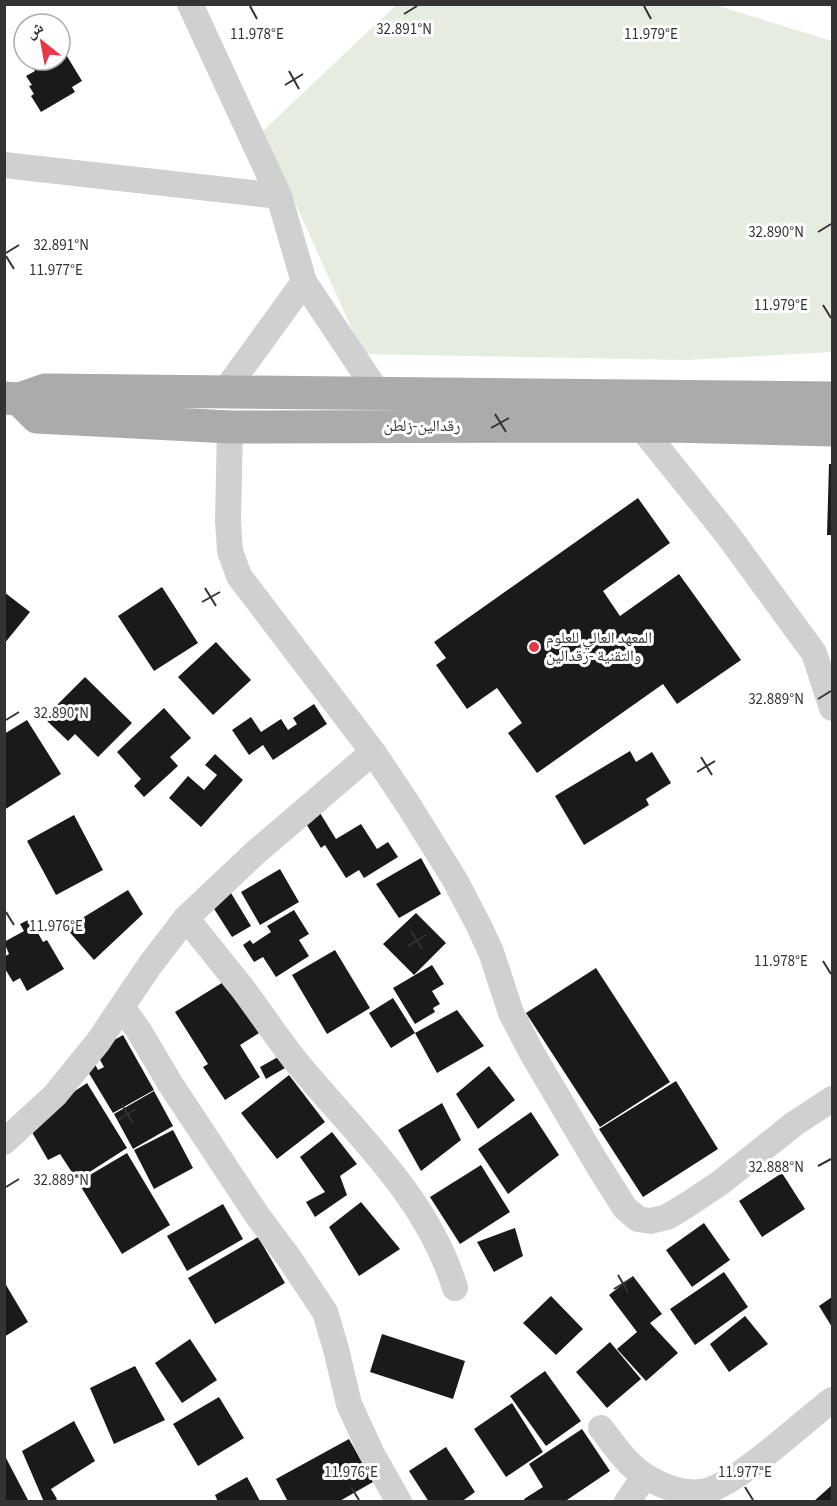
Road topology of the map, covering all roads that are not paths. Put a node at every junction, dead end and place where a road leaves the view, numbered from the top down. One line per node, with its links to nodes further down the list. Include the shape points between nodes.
1 (190, 4): 3 (street)
2 (4, 165): 3 (street)
3 (279, 196): 4 (street)
4 (304, 282): 5 (street); 6 (street)
5 (225, 391): 6 (main road, رقدالين-زلطن); 7 (main road, رقدالين-زلطن, via 45,390)
6 (378, 393): 8 (main road, رقدالين-زلطن)
7 (12, 398): 10 (main road, رقدالين-زلطن, via 37,417)
8 (832, 398)
9 (640, 426): 10 (main road, رقدالين-زلطن); 11 (main road, رقدالين-زلطن); 12 (street, via 727,534 814,653)
10 (230, 427): 13 (street, via 230,551 239,576)
11 (832, 430)
12 (832, 708)
13 (373, 753): 14 (street, via 255,853); 16 (street, via 459,889 491,952 511,1013 575,1129 625,1208 638,1219 667,1217 687,1205)
14 (186, 918): 15 (street); 18 (street, via 294,1058 395,1175 447,1259)
15 (122, 1007): 17 (street, via 55,1095); 22 (street, via 182,1103 325,1312 349,1404)
16 (832, 1099)
17 (4, 1142)
18 (455, 1288)
19 (832, 1400): 21 (street, via 720,1485 702,1492 683,1492)
20 (601, 1428): 21 (street)
21 (645, 1476): 23 (street)
22 (399, 1502)
23 (627, 1502)

